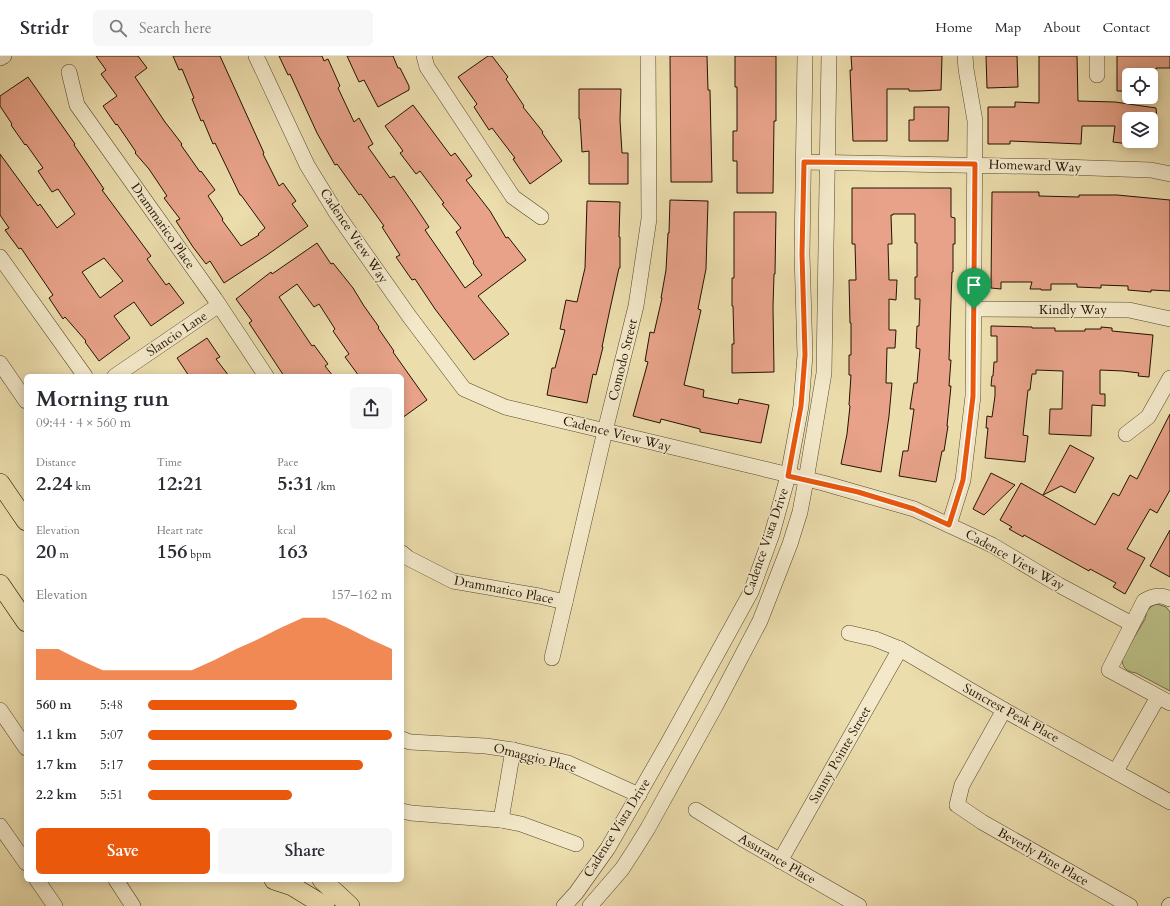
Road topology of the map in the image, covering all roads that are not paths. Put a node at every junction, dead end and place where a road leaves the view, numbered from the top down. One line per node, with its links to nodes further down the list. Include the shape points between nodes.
1 (4, 56): 9 (street)
2 (256, 56): 27 (street, Cadence View Way, via 307,165 337,214 464,389 505,408)
3 (424, 56): 16 (street, via 428,67 513,197)
4 (648, 56): 27 (street, Comodo Street, via 649,219 636,306)
5 (805, 56): 12 (street, Cadence Vista Drive)
6 (829, 56): 13 (street, Cadence Vista Drive)
7 (965, 56): 14 (street, via 974,121)
8 (1097, 56): 11 (street)
9 (0, 58)
10 (69, 72): 18 (street, Drammatico Place, via 77,105)
11 (1097, 75)
12 (804, 162): 13 (street, Homeward Way); 29 (street, Cadence Vista Drive, via 802,254 805,355 801,406)
13 (827, 162): 14 (street, Homeward Way); 30 (street, Cadence Vista Drive, via 824,373)
14 (975, 164): 15 (street, Homeward Way, via 1151,170); 19 (street)
15 (1170, 174)
16 (541, 217)
17 (0, 257): 22 (street)
18 (219, 305): 23 (street, Slancio Lane); 24 (street, Drammatico Place)
19 (974, 309): 20 (street, Kindly Way, via 1129,310); 33 (street, via 973,396 963,480)
20 (1170, 319)
21 (0, 363): 26 (street)
22 (84, 374)
23 (118, 374)
24 (265, 374)
25 (1170, 378): 28 (street, via 1148,417)
26 (24, 398)
27 (605, 431): 29 (street, Cadence View Way); 37 (street, Comodo Street)
28 (1126, 434)
29 (788, 476): 30 (street, Cadence View Way); 50 (street, Cadence Vista Drive, via 772,534 751,592)
30 (806, 480): 33 (street, Cadence View Way, via 914,509); 68 (street, Cadence Vista Drive, via 790,544 760,621 648,828 622,869)
31 (0, 483): 32 (main road)
32 (24, 518)
33 (949, 525): 39 (street, Cadence View Way, via 992,545)
34 (404, 555): 37 (street, Drammatico Place, via 453,581)
35 (0, 584): 38 (main road)
36 (1170, 599): 39 (street, via 1158,595 1150,597 1144,601)
37 (565, 602): 42 (street, Comodo Street)
38 (24, 619)
39 (1132, 624): 43 (street, via 1109,670)
40 (849, 633): 41 (street, Suncrest Peak Place, via 875,639)
41 (900, 649): 45 (street, Suncrest Peak Place); 58 (street, Sunny Pointe Street)
42 (552, 658)
43 (1164, 700): 49 (street)
44 (0, 710): 47 (street)
45 (1004, 710): 49 (street, Suncrest Peak Place); 70 (street, Beverly Pine Place, via 962,785 957,806)
46 (404, 740): 48 (street, Omaggio Place)
47 (24, 745)
48 (513, 750): 50 (street, Omaggio Place, via 568,763); 54 (street)
49 (1116, 771): 51 (street, Suncrest Peak Place)
50 (639, 795): 67 (street, Cadence Vista Drive, via 593,871)
51 (1170, 802)
52 (696, 810): 58 (street, Assurance Place)
53 (404, 811): 54 (street)
54 (501, 820): 56 (street, via 521,824)
55 (0, 826): 57 (street)
56 (576, 844)
57 (24, 860)
58 (780, 860): 69 (street, Assurance Place)
59 (38, 882): 63 (street)
60 (117, 882): 64 (street)
61 (280, 882): 65 (main road, via 292,886)
62 (324, 882): 66 (main road)
63 (55, 906)
64 (133, 906)
65 (325, 906)
66 (350, 906)
67 (564, 906)
68 (590, 906)
69 (858, 906)
70 (1130, 906)

